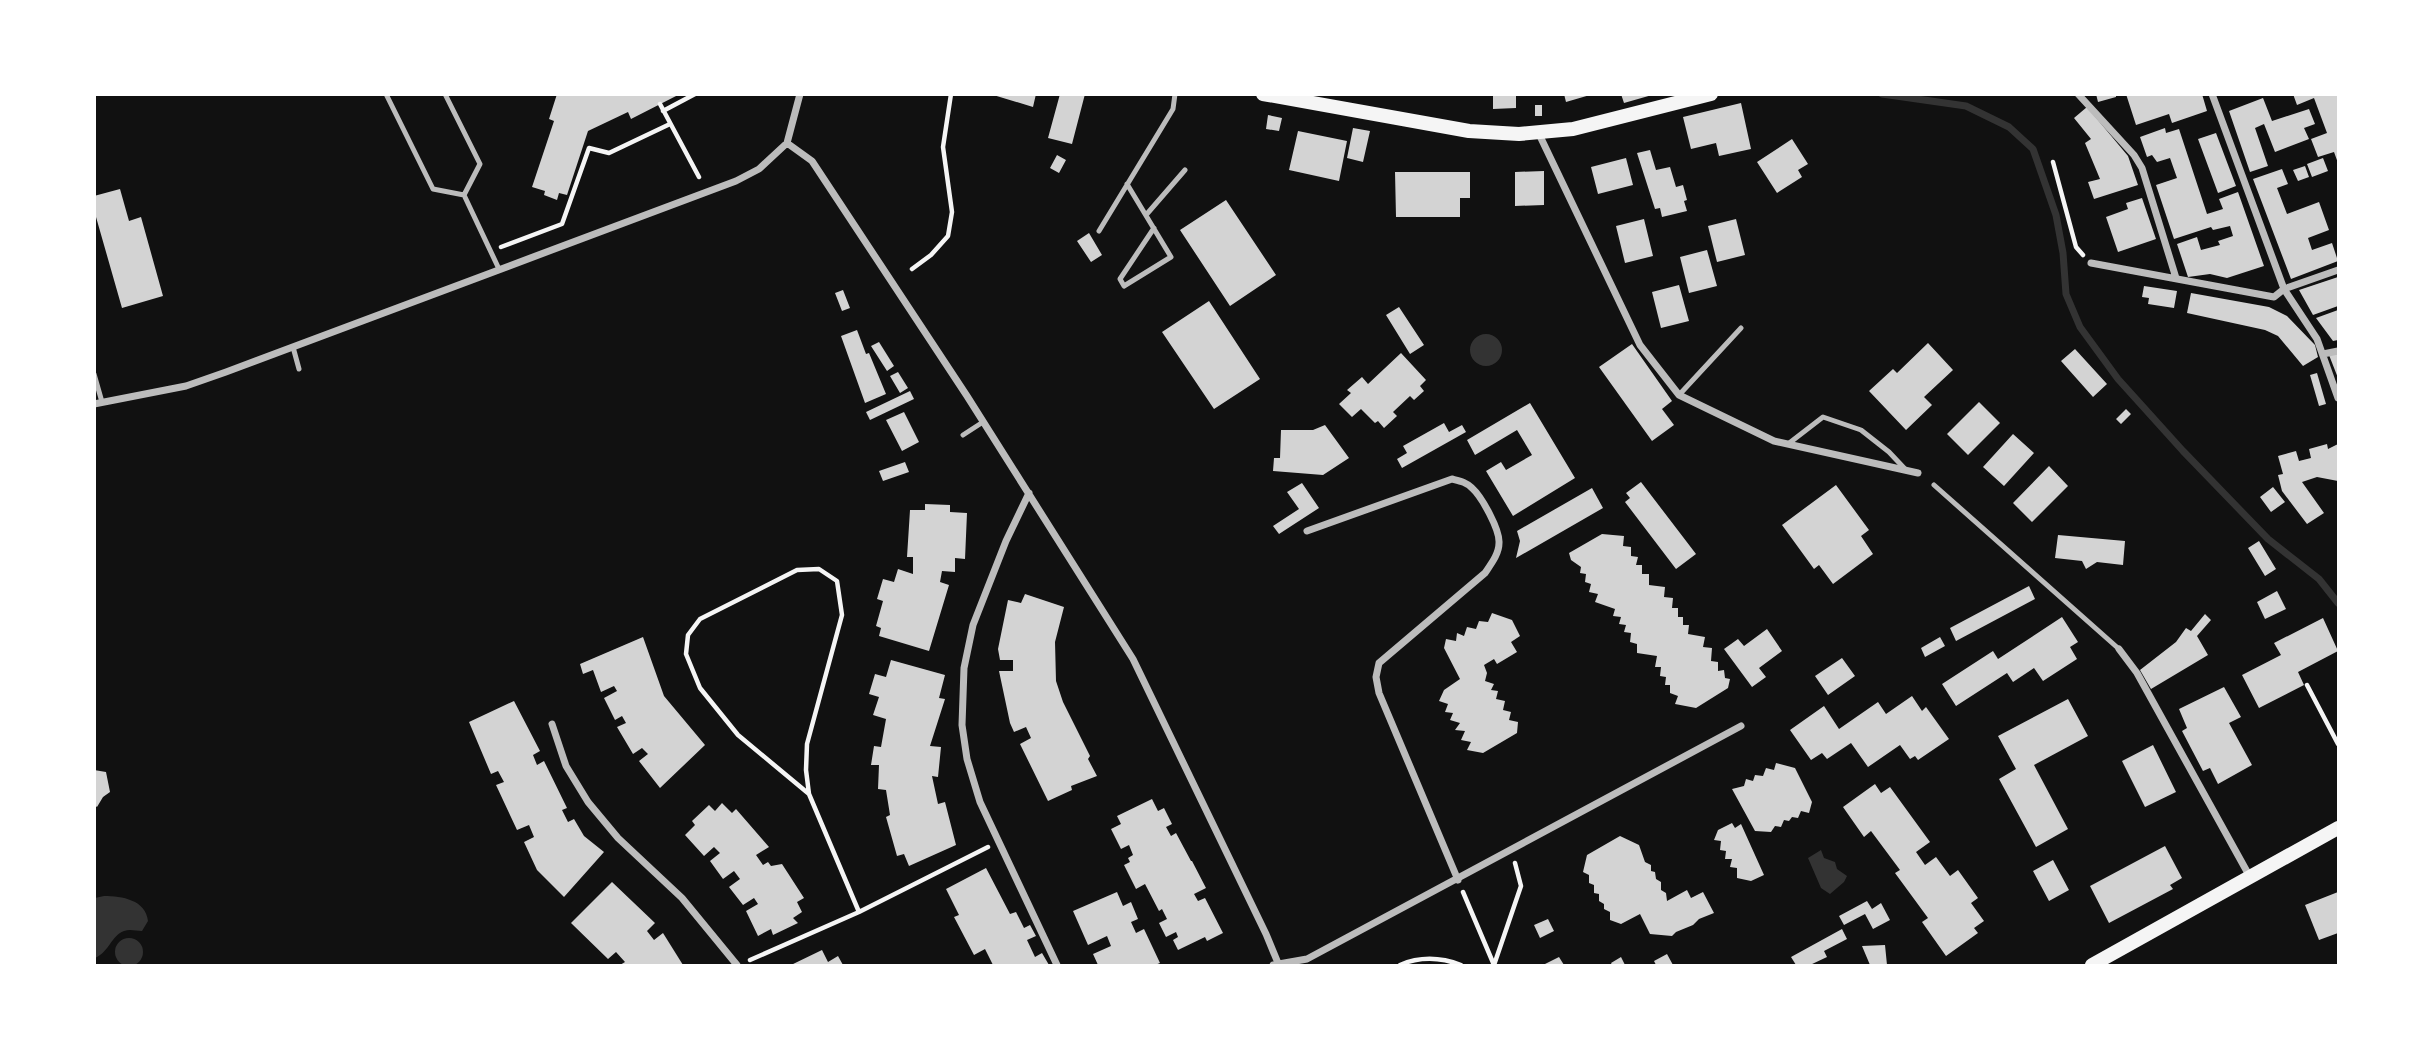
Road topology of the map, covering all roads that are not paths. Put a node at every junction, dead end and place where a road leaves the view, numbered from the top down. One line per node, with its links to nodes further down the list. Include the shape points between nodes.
1 (386, 94): 13 (lane, via 433,189)
2 (445, 94): 13 (lane, via 480,164)
3 (800, 94): 10 (street)
4 (1175, 94): 12 (lane, via 1172,109)
5 (1264, 94): 9 (main road, via 1469,131)
6 (1711, 94): 9 (main road, via 1573,130)
7 (2078, 94): 20 (street, via 2142,168)
8 (2212, 94): 21 (street)
9 (1539, 134): 28 (street, via 1634,334)
10 (787, 143): 18 (street, via 759,169 736,181); 31 (street, via 812,162)
11 (1185, 170): 14 (lane)
12 (1127, 184): 14 (lane); 16 (lane)
13 (464, 195): 18 (lane)
14 (1146, 215): 15 (lane)
15 (1154, 228): 15 (lane, via 1171,257 1124,286 1120,279)
16 (1099, 231)
17 (2091, 263): 20 (street)
18 (499, 269): 23 (street)
19 (2339, 270): 21 (street)
20 (2176, 278): 21 (street, via 2274,297)
21 (2284, 289): 25 (street)
22 (1741, 328): 28 (lane)
23 (293, 347): 26 (lane); 30 (street, via 186,386)
24 (2339, 351): 25 (street)
25 (2323, 354): 29 (street)
26 (299, 369)
27 (94, 374): 30 (lane)
28 (1679, 395): 33 (street)
29 (2339, 398)
30 (98, 403)
31 (983, 422): 32 (lane); 37 (street)
32 (963, 435)
33 (1788, 444): 34 (street); 34 (lane, via 1823,417 1861,430)
34 (1906, 470): 35 (street)
35 (1918, 473)
36 (1934, 485): 39 (lane)
37 (1029, 493): 45 (street, via 1133,659 1266,934); 47 (street, via 973,625 962,684 963,733 981,802)
38 (1307, 531): 44 (street, via 1452,479 1474,489 1490,514 1500,541 1485,573 1379,663 1376,677)
39 (2119, 649): 43 (street, via 2137,673)
40 (552, 724): 46 (street, via 566,766 588,802 618,838 682,898)
41 (1741, 726): 44 (street)
42 (2339, 828): 43 (main road)
43 (2250, 877): 48 (main road)
44 (1458, 880): 45 (street, via 1307,959)
45 (1276, 964)
46 (737, 965)
47 (1057, 965)
48 (2092, 965)

